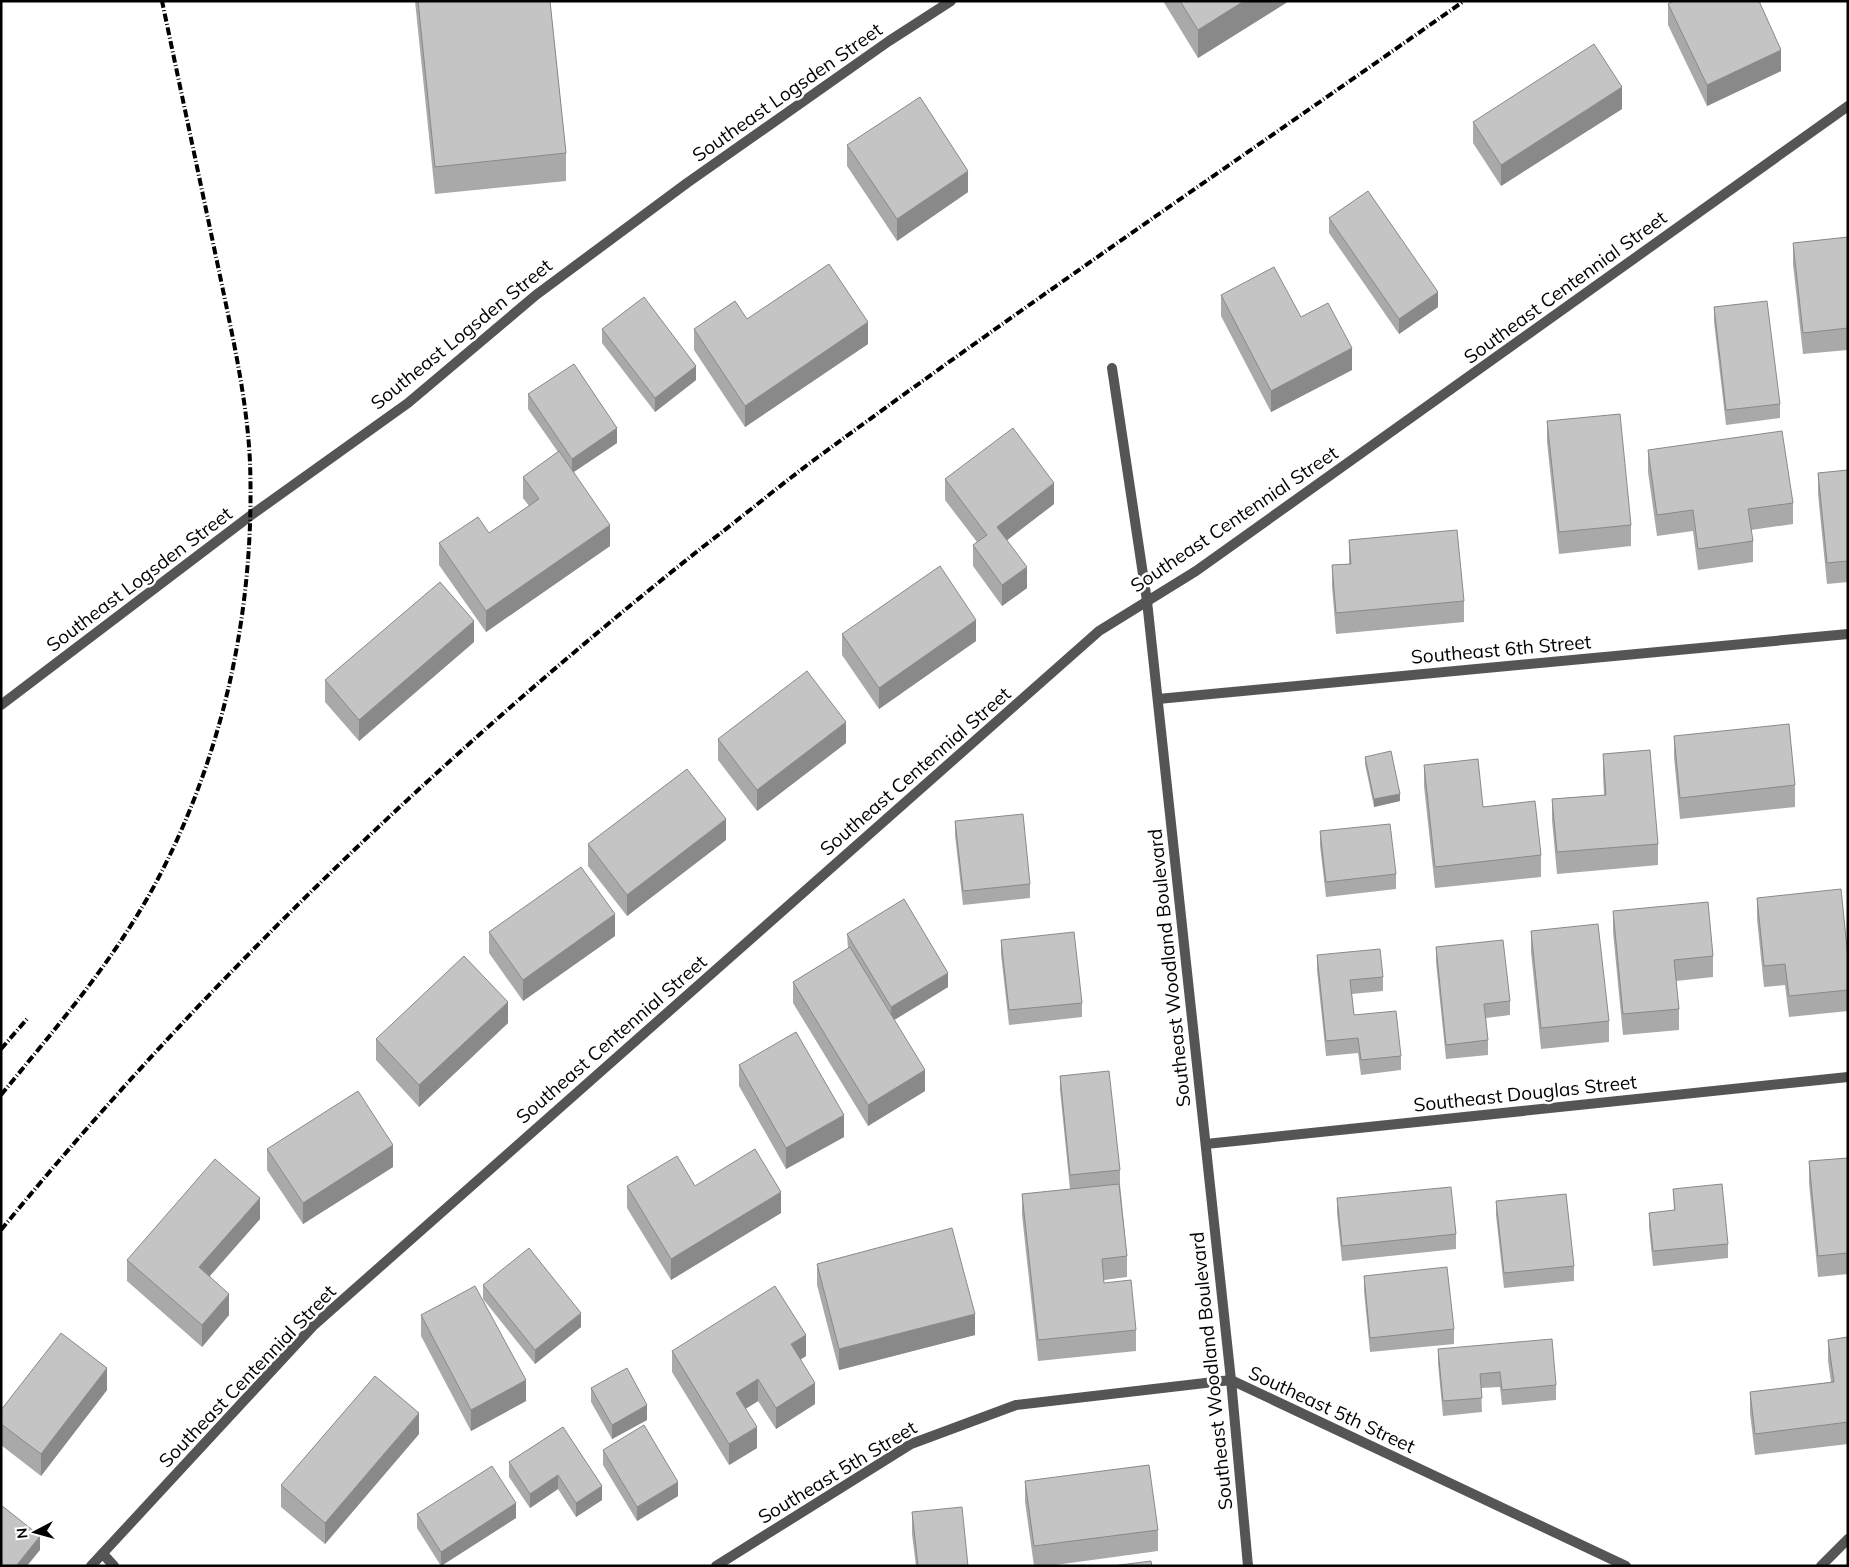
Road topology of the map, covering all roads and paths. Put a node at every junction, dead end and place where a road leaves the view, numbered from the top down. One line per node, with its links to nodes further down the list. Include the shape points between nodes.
1 (951, 1): 7 (street, Southeast Logsden Street, via 888,41 687,183 536,295 408,403 250,516)
2 (1848, 106): 4 (street, Southeast Centennial Street, via 1196,571)
3 (1112, 368): 4 (street, Southeast Woodland Boulevard)
4 (1147, 601): 6 (street, Southeast Woodland Boulevard); 12 (street, Southeast Centennial Street, via 1099,631 313,1326)
5 (1848, 634): 6 (street, Southeast 6th Street)
6 (1158, 700): 9 (street, Southeast Woodland Boulevard)
7 (1, 705)
8 (1848, 1078): 9 (street, Southeast Douglas Street)
9 (1206, 1144): 10 (street, Southeast Woodland Boulevard)
10 (1231, 1380): 15 (street, Southeast 5th Street, via 1016,1405 911,1444); 16 (street, Southeast Woodland Boulevard); 17 (street, Southeast 5th Street)
11 (1848, 1539): 18 (street)
12 (103, 1554): 13 (street, Southeast Centennial Street); 14 (street)
13 (91, 1566)
14 (114, 1566)
15 (716, 1566)
16 (1248, 1566)
17 (1626, 1566)
18 (1821, 1566)

